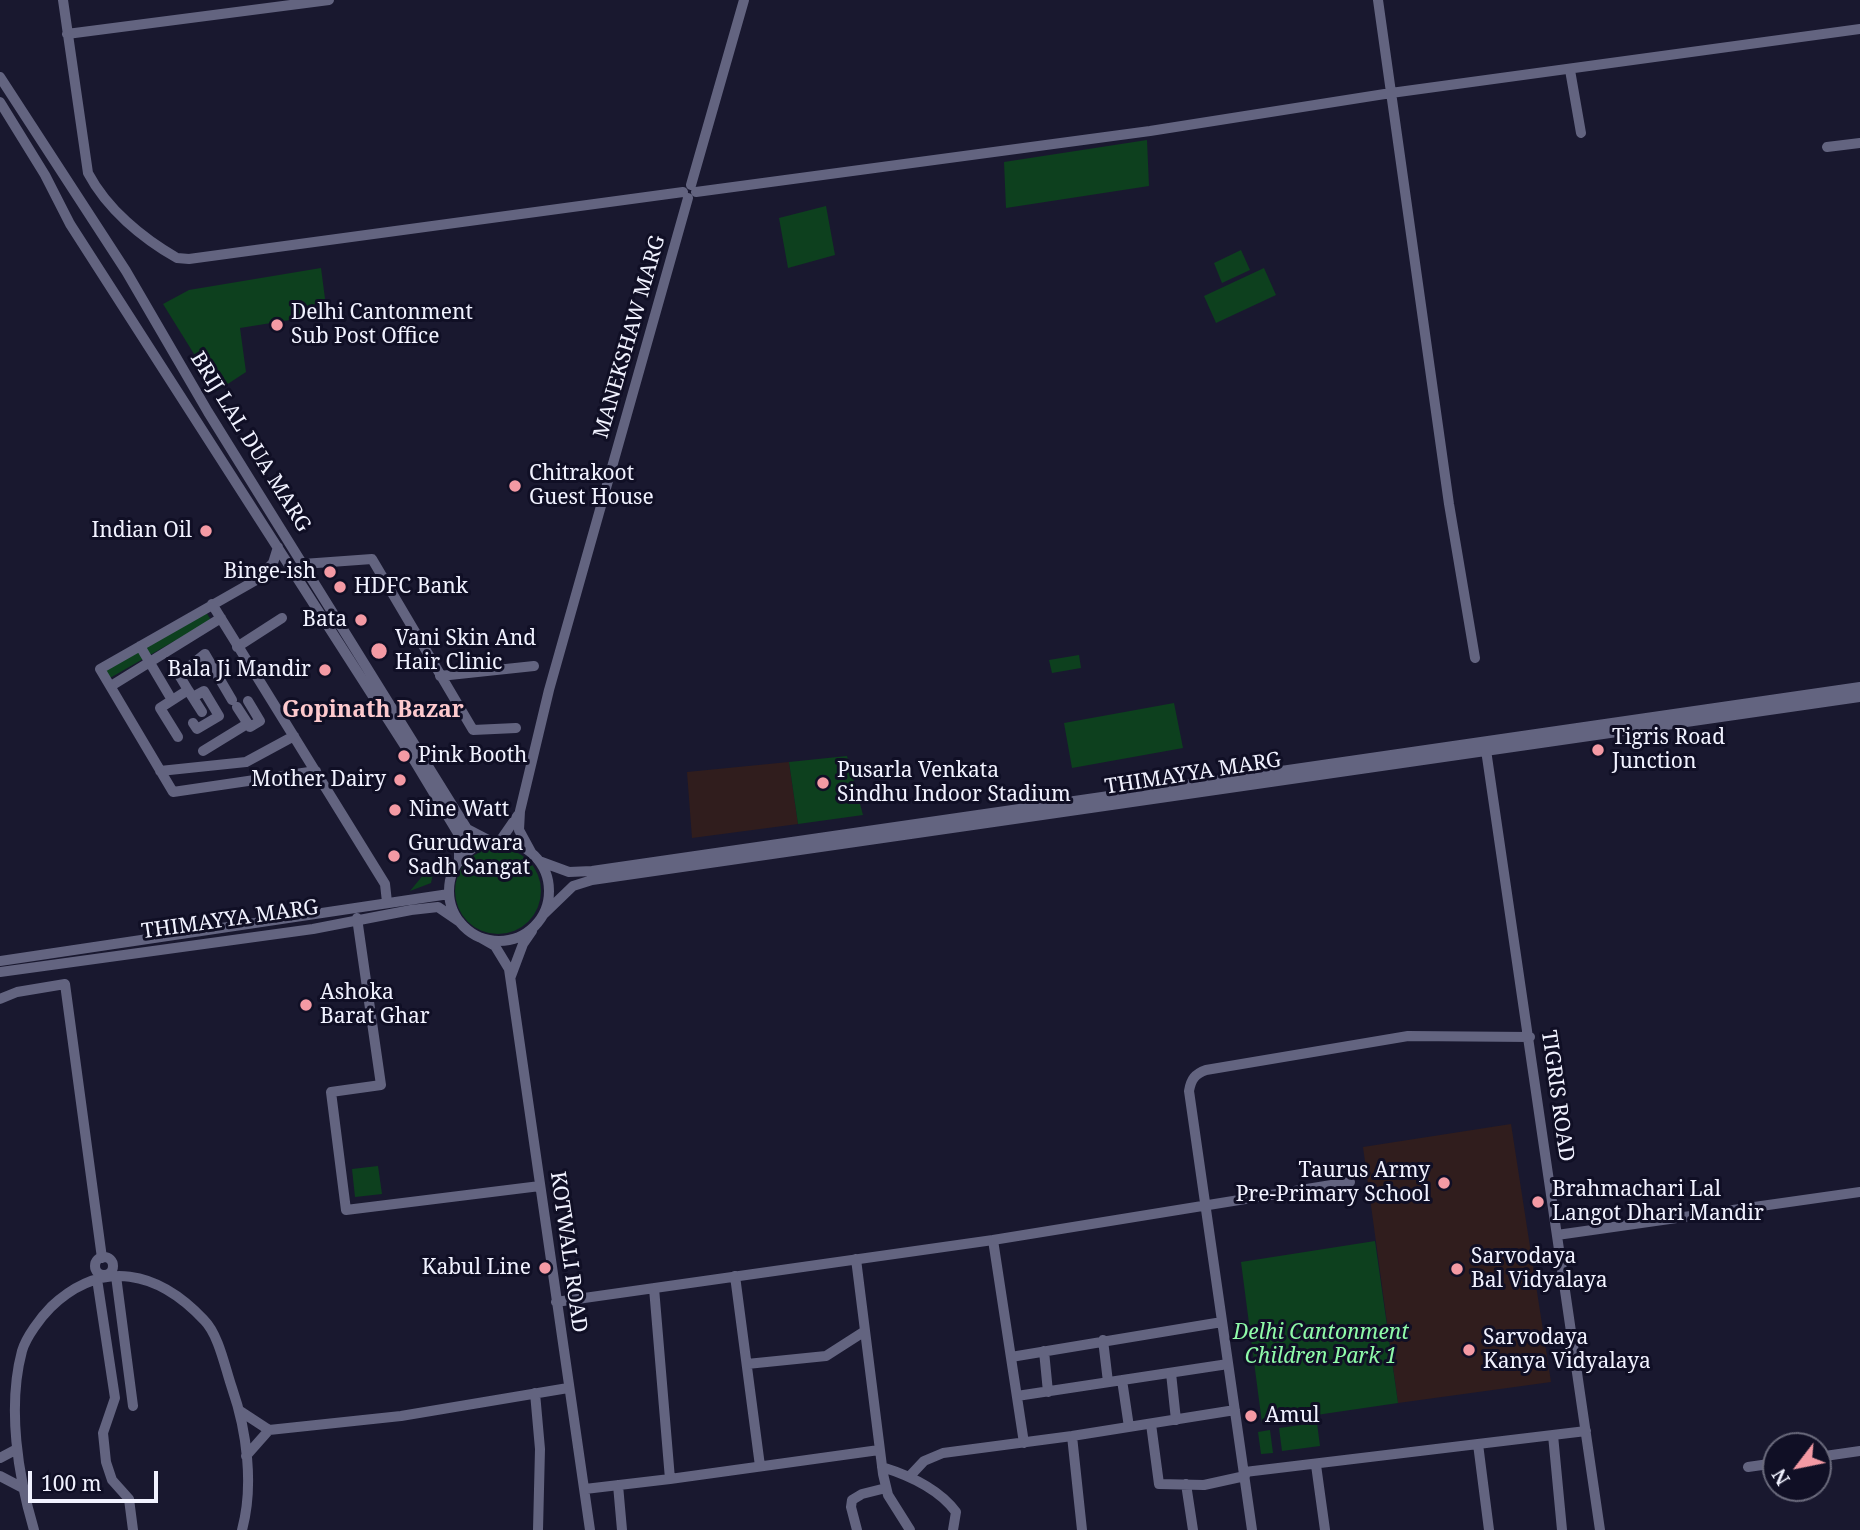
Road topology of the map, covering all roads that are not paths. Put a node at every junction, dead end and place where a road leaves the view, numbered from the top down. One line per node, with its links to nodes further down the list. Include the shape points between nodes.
1 (63, 0): 6 (street)
2 (330, 0): 6 (street)
3 (744, 0): 14 (street, MANEKSHAW MARG)
4 (1378, 0): 9 (street)
5 (1860, 29): 7 (street)
6 (67, 34): 14 (street, via 89,173 116,211 177,258)
7 (1570, 70): 9 (street); 11 (street)
8 (0, 77): 16 (street, BRIJ LAL DUA MARG, via 120,260)
9 (1391, 93): 14 (street, via 1138,133); 22 (street)
10 (0, 102): 15 (street, BRIJ LAL DUA MARG, via 70,224)
11 (1581, 134)
12 (1860, 143): 13 (street)
13 (1827, 147)
14 (689, 192): 42 (street, MANEKSHAW MARG, via 549,690)
15 (278, 547): 17 (street, via 273,564 258,579); 44 (street, BRIJ LAL DUA MARG)
16 (303, 565): 25 (street, via 372,559); 44 (street, BRIJ LAL DUA MARG)
17 (212, 604): 18 (street); 20 (street)
18 (221, 618): 21 (street); 23 (street)
19 (282, 618): 21 (street)
20 (140, 646): 23 (street); 26 (street, via 100,669)
21 (237, 647): 36 (street)
22 (1475, 659)
23 (149, 663): 26 (street); 30 (street)
24 (534, 666): 25 (street)
25 (440, 676): 34 (street, via 473,730)
26 (111, 686): 40 (street)
27 (1860, 688): 43 (street, THIMAYYA MARG, via 1217,779)
28 (190, 694): 30 (street); 32 (street); 33 (street, via 204,691 219,716 197,729); 35 (street, via 179,675 205,654)
29 (1860, 697): 38 (street, THIMAYYA MARG)
30 (173, 700): 37 (street, via 160,708)
31 (248, 701): 35 (street, via 263,725)
32 (202, 712)
33 (193, 723)
34 (516, 728)
35 (250, 729): 39 (street)
36 (294, 736): 40 (street, via 246,761); 41 (street)
37 (178, 737)
38 (1486, 750): 43 (street, THIMAYYA MARG); 59 (street, TIGRIS ROAD)
39 (203, 751)
40 (160, 771): 41 (street, via 173,792)
41 (316, 771): 49 (street, via 385,884)
42 (520, 811): 45 (street, MANEKSHAW MARG); 46 (street, MANEKSHAW MARG, via 519,830)
43 (1041, 813): 46 (street, THIMAYYA MARG, via 592,871 569,872); 51 (street, THIMAYYA MARG, via 578,883)
44 (463, 832): 45 (street); 47 (street)
45 (496, 842): 46 (street, via 511,843); 47 (street, via 468,852)
46 (535, 857): 51 (street, via 549,887)
47 (459, 862): 48 (street)
48 (449, 894): 49 (street, THIMAYYA MARG); 52 (street)
49 (387, 902): 54 (street, THIMAYYA MARG)
50 (357, 918): 52 (street, THIMAYYA MARG, via 438,907); 54 (street, THIMAYYA MARG, via 313,929); 61 (street, via 381,1085 331,1092 346,1210)
51 (541, 918): 53 (street, via 512,940); 57 (street, via 523,944)
52 (460, 922): 53 (street)
53 (481, 938): 57 (street, via 502,956)
54 (58, 958): 55 (street, THIMAYYA MARG); 56 (street, THIMAYYA MARG)
55 (0, 961)
56 (0, 972)
57 (510, 979): 61 (street, KOTWALI ROAD)
58 (0, 999): 68 (street, via 65,984 102,1258 96,1268)
59 (1530, 1037): 63 (street, via 1408,1036 1197,1073 1189,1091); 64 (street, TIGRIS ROAD)
60 (1350, 1182): 63 (street)
61 (540, 1186): 70 (street, KOTWALI ROAD)
62 (1860, 1192): 64 (street)
63 (1203, 1206): 65 (street); 71 (street)
64 (1557, 1235): 94 (street, TIGRIS ROAD)
65 (993, 1240): 66 (street); 77 (street)
66 (856, 1259): 67 (street); 72 (street)
67 (735, 1276): 69 (street); 78 (street)
68 (105, 1277): 73 (street); 74 (street); 89 (street, via 137,1276 156,1282 207,1322); 99 (street, via 69,1290 44,1314 22,1349)
69 (654, 1287): 70 (street); 113 (street)
70 (556, 1302): 83 (street, KOTWALI ROAD)
71 (1222, 1322): 75 (street); 79 (street)
72 (865, 1331): 78 (street, via 826,1356); 100 (street)
73 (124, 1334): 74 (street); 87 (street)
74 (104, 1337): 120 (street, via 115,1398 103,1433 106,1462 128,1499)
75 (1103, 1340): 76 (street); 82 (street)
76 (1044, 1351): 77 (street); 84 (street)
77 (1011, 1357): 86 (street)
78 (747, 1364): 107 (street)
79 (1228, 1364): 80 (street); 88 (street)
80 (1171, 1373): 81 (street); 90 (street)
81 (1122, 1380): 82 (street); 92 (street)
82 (1108, 1382): 84 (street)
83 (568, 1388): 85 (street); 118 (street, KOTWALI ROAD)
84 (1048, 1392): 86 (street)
85 (535, 1393): 93 (street, via 401,1416); 122 (street, via 540,1449)
86 (1017, 1396): 97 (street)
87 (133, 1406)
88 (1235, 1410): 90 (street); 110 (street)
89 (240, 1411): 93 (street); 103 (street)
90 (1176, 1420): 91 (street)
91 (1151, 1424): 92 (street); 114 (street, via 1158,1482)
92 (1129, 1427): 96 (street)
93 (269, 1430): 103 (street)
94 (1586, 1432): 95 (street); 135 (street, TIGRIS ROAD)
95 (1553, 1435): 98 (street); 134 (street)
96 (1072, 1436): 97 (street); 128 (street)
97 (1024, 1443): 112 (street, via 943,1453 924,1461)
98 (1478, 1444): 105 (street); 133 (street)
99 (17, 1449): 104 (street); 116 (street)
100 (879, 1450): 107 (street); 108 (street)
101 (1860, 1451): 102 (street)
102 (1832, 1455)
103 (246, 1456): 121 (street, via 247,1510)
104 (0, 1458)
105 (1316, 1465): 110 (street); 132 (street)
106 (1762, 1465): 109 (street)
107 (760, 1466): 113 (street)
108 (882, 1467): 112 (street); 117 (street)
109 (1748, 1467)
110 (1245, 1474): 114 (street, via 1215,1484); 131 (street)
111 (0, 1476): 116 (street)
112 (909, 1478): 127 (street, via 949,1502 956,1511)
113 (670, 1479): 115 (street)
114 (1186, 1484): 129 (street)
115 (618, 1485): 118 (street); 124 (street)
116 (21, 1487): 119 (street)
117 (886, 1488): 125 (street, via 852,1500); 126 (street)
118 (585, 1489): 123 (street, KOTWALI ROAD)
119 (34, 1530)
120 (133, 1530)
121 (242, 1530)
122 (538, 1530)
123 (590, 1530)
124 (622, 1530)
125 (857, 1530)
126 (910, 1530)
127 (953, 1530)
128 (1083, 1530)
129 (1193, 1530)
130 (1246, 1530): 131 (street)
131 (1252, 1530)
132 (1325, 1530)
133 (1489, 1530)
134 (1562, 1530)
135 (1600, 1530)

